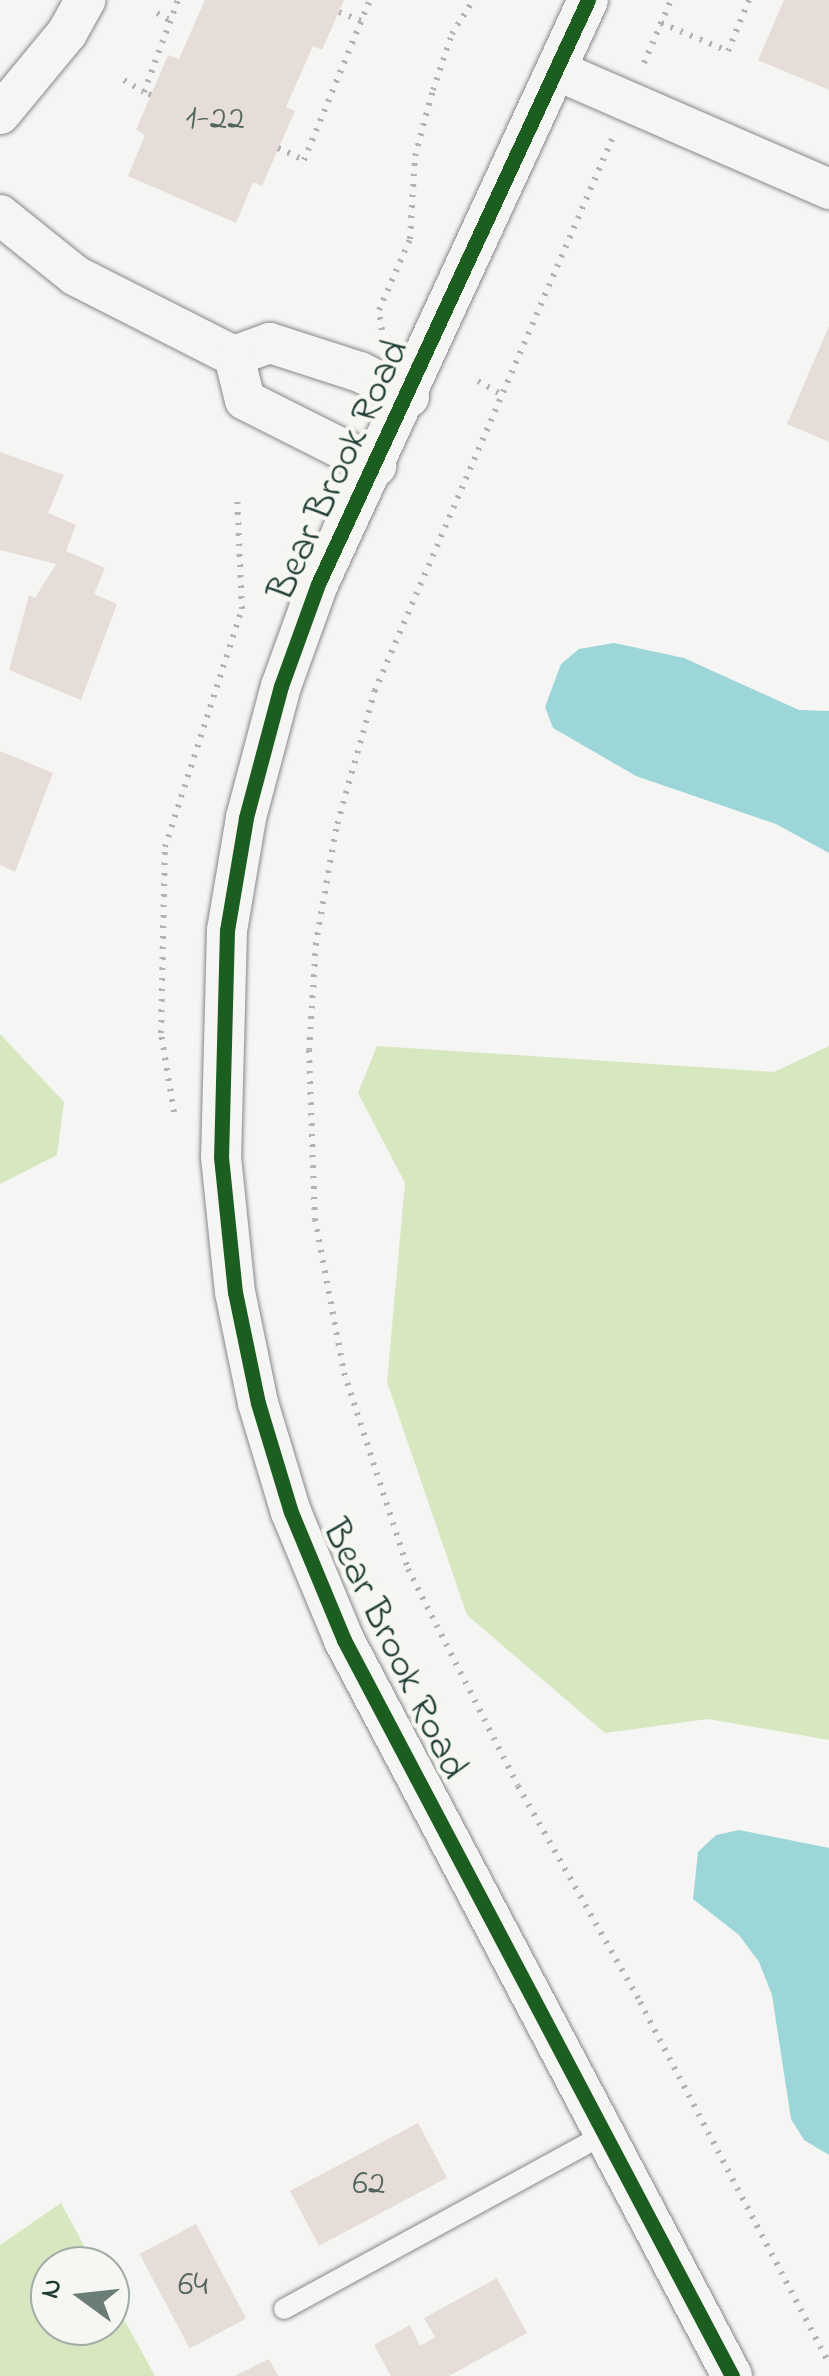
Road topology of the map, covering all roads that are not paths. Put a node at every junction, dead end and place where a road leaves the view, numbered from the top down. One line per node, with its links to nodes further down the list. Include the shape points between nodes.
1 (86, 0): 4 (street)
2 (588, 0): 3 (street, Bear Brook Road)
3 (558, 72): 5 (street); 8 (street, Bear Brook Road)
4 (0, 114)
5 (829, 189)
6 (0, 216): 7 (street, via 76,276)
7 (234, 356): 8 (street, via 270,343 360,372); 9 (street, via 245,400)
8 (409, 397): 9 (street, Bear Brook Road)
9 (376, 466): 10 (street, Bear Brook Road, via 318,584 281,686 246,818 227,930 219,1043 221,1156 235,1292 291,1512 344,1640)
10 (605, 2134): 11 (lane); 12 (street, Bear Brook Road)
11 (284, 2309)
12 (732, 2376)

